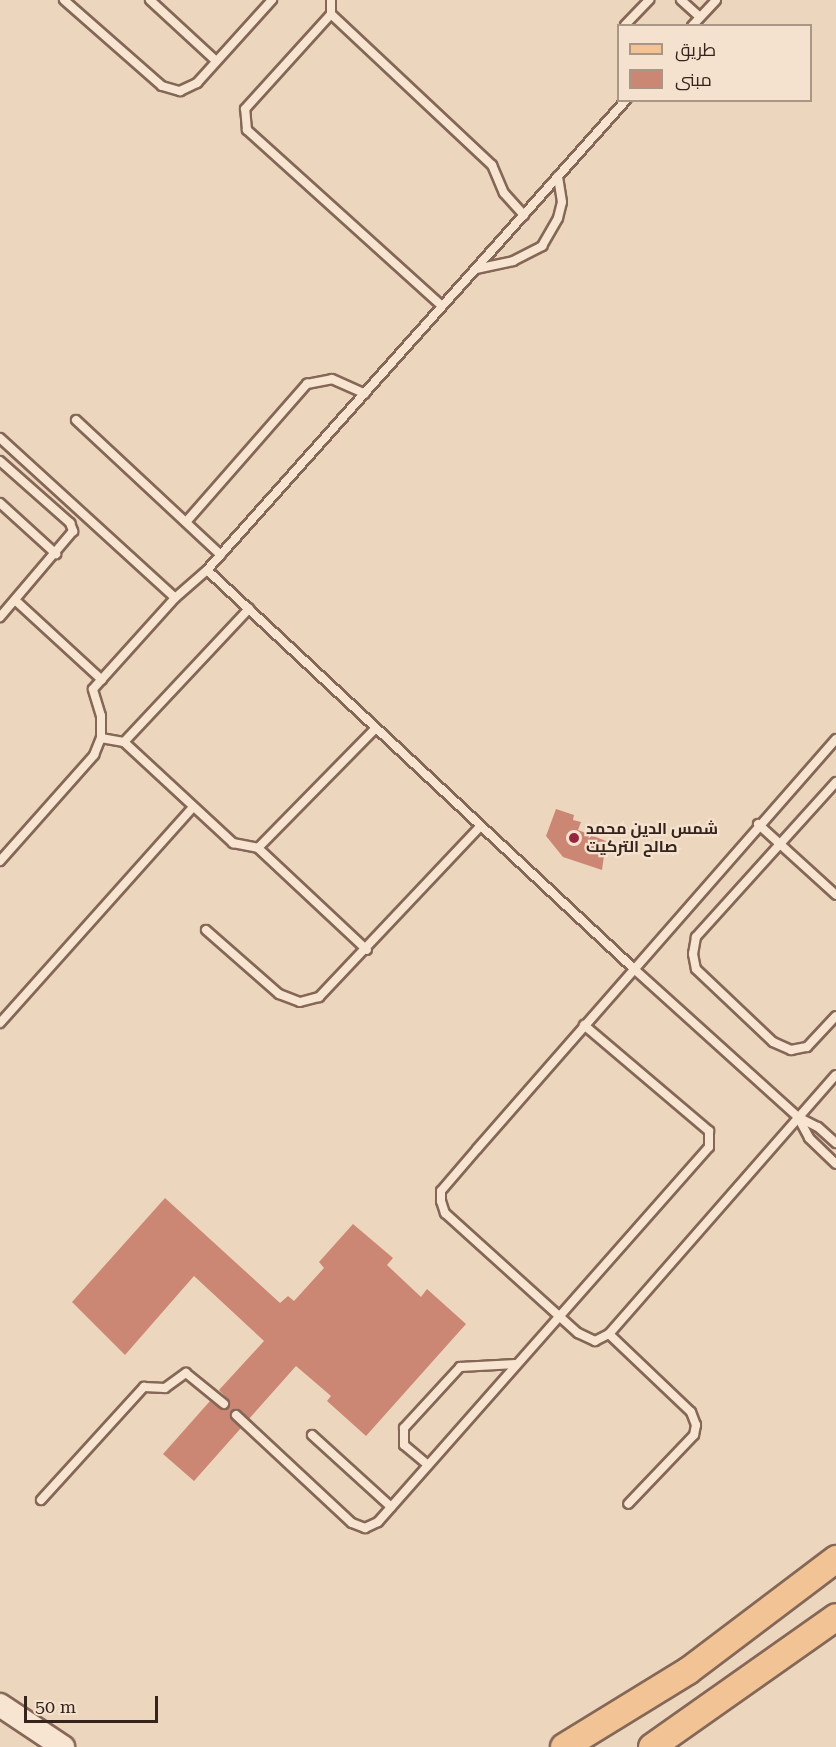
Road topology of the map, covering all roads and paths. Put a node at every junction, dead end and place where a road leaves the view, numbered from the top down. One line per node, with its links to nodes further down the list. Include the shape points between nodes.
1 (64, 0): 12 (lane, via 171,91 190,88)
2 (150, 0): 12 (lane)
3 (272, 0): 12 (lane)
4 (331, 0): 8 (lane)
5 (649, 0): 10 (lane)
6 (681, 0): 9 (lane)
7 (716, 0): 9 (lane)
8 (331, 14): 15 (lane, via 492,165 504,193); 17 (lane, via 245,109 247,130)
9 (700, 17): 11 (lane)
10 (627, 24)
11 (694, 24)
12 (216, 62)
13 (624, 102): 14 (lane)
14 (558, 176): 15 (lane); 16 (lane, via 562,202 542,246 513,261)
15 (524, 215): 16 (lane)
16 (476, 269): 17 (lane)
17 (442, 306): 18 (lane)
18 (365, 394): 23 (lane, via 332,378 307,384); 25 (lane)
19 (76, 420): 23 (lane)
20 (0, 438): 27 (lane)
21 (0, 460): 24 (lane, via 70,524 70,538)
22 (0, 503): 24 (lane)
23 (186, 522): 25 (lane)
24 (56, 554): 28 (lane)
25 (221, 555): 26 (lane)
26 (207, 570): 27 (lane); 29 (lane)
27 (175, 598): 31 (lane)
28 (15, 600): 30 (lane); 31 (lane)
29 (249, 609): 32 (lane); 35 (lane)
30 (0, 617)
31 (102, 680): 33 (lane, via 93,689)
32 (375, 728): 39 (lane); 41 (lane)
33 (101, 738): 35 (lane); 42 (lane, via 94,755)
34 (836, 739): 38 (lane)
35 (124, 742): 37 (lane)
36 (836, 782): 40 (lane)
37 (193, 807): 41 (lane, via 233,843); 48 (lane)
38 (758, 824): 40 (lane); 46 (lane)
39 (480, 827): 45 (lane); 46 (lane)
40 (780, 844): 43 (lane); 47 (lane, via 696,937 696,969 773,1042 790,1050 807,1047)
41 (258, 848): 45 (lane)
42 (0, 861)
43 (836, 895)
44 (206, 930): 45 (lane, via 279,994 300,1002 319,997)
45 (367, 950)
46 (633, 968): 49 (lane); 51 (lane)
47 (836, 1016)
48 (0, 1023)
49 (584, 1025): 54 (lane, via 441,1191 445,1213); 54 (lane, via 709,1131 712,1139)
50 (836, 1075): 51 (lane)
51 (798, 1117): 52 (lane, via 818,1126); 53 (lane, via 809,1138); 55 (lane)
52 (836, 1143)
53 (836, 1164)
54 (560, 1316): 55 (lane, via 578,1333 595,1341); 56 (lane)
55 (609, 1334): 62 (lane, via 691,1412 696,1425 694,1435)
56 (516, 1364): 60 (lane); 60 (lane, via 460,1368 404,1428 404,1445)
57 (224, 1404): 61 (lane, via 186,1373 165,1388 144,1387)
58 (236, 1416): 63 (lane, via 352,1523 372,1526)
59 (312, 1435): 63 (lane)
60 (428, 1465): 63 (lane)
61 (41, 1500)
62 (628, 1504)
63 (391, 1508)
64 (836, 1559): 68 (main road, via 688,1671)
65 (836, 1617): 69 (main road)
66 (0, 1706): 67 (main road)
67 (63, 1747)
68 (564, 1747)
69 (652, 1747)

